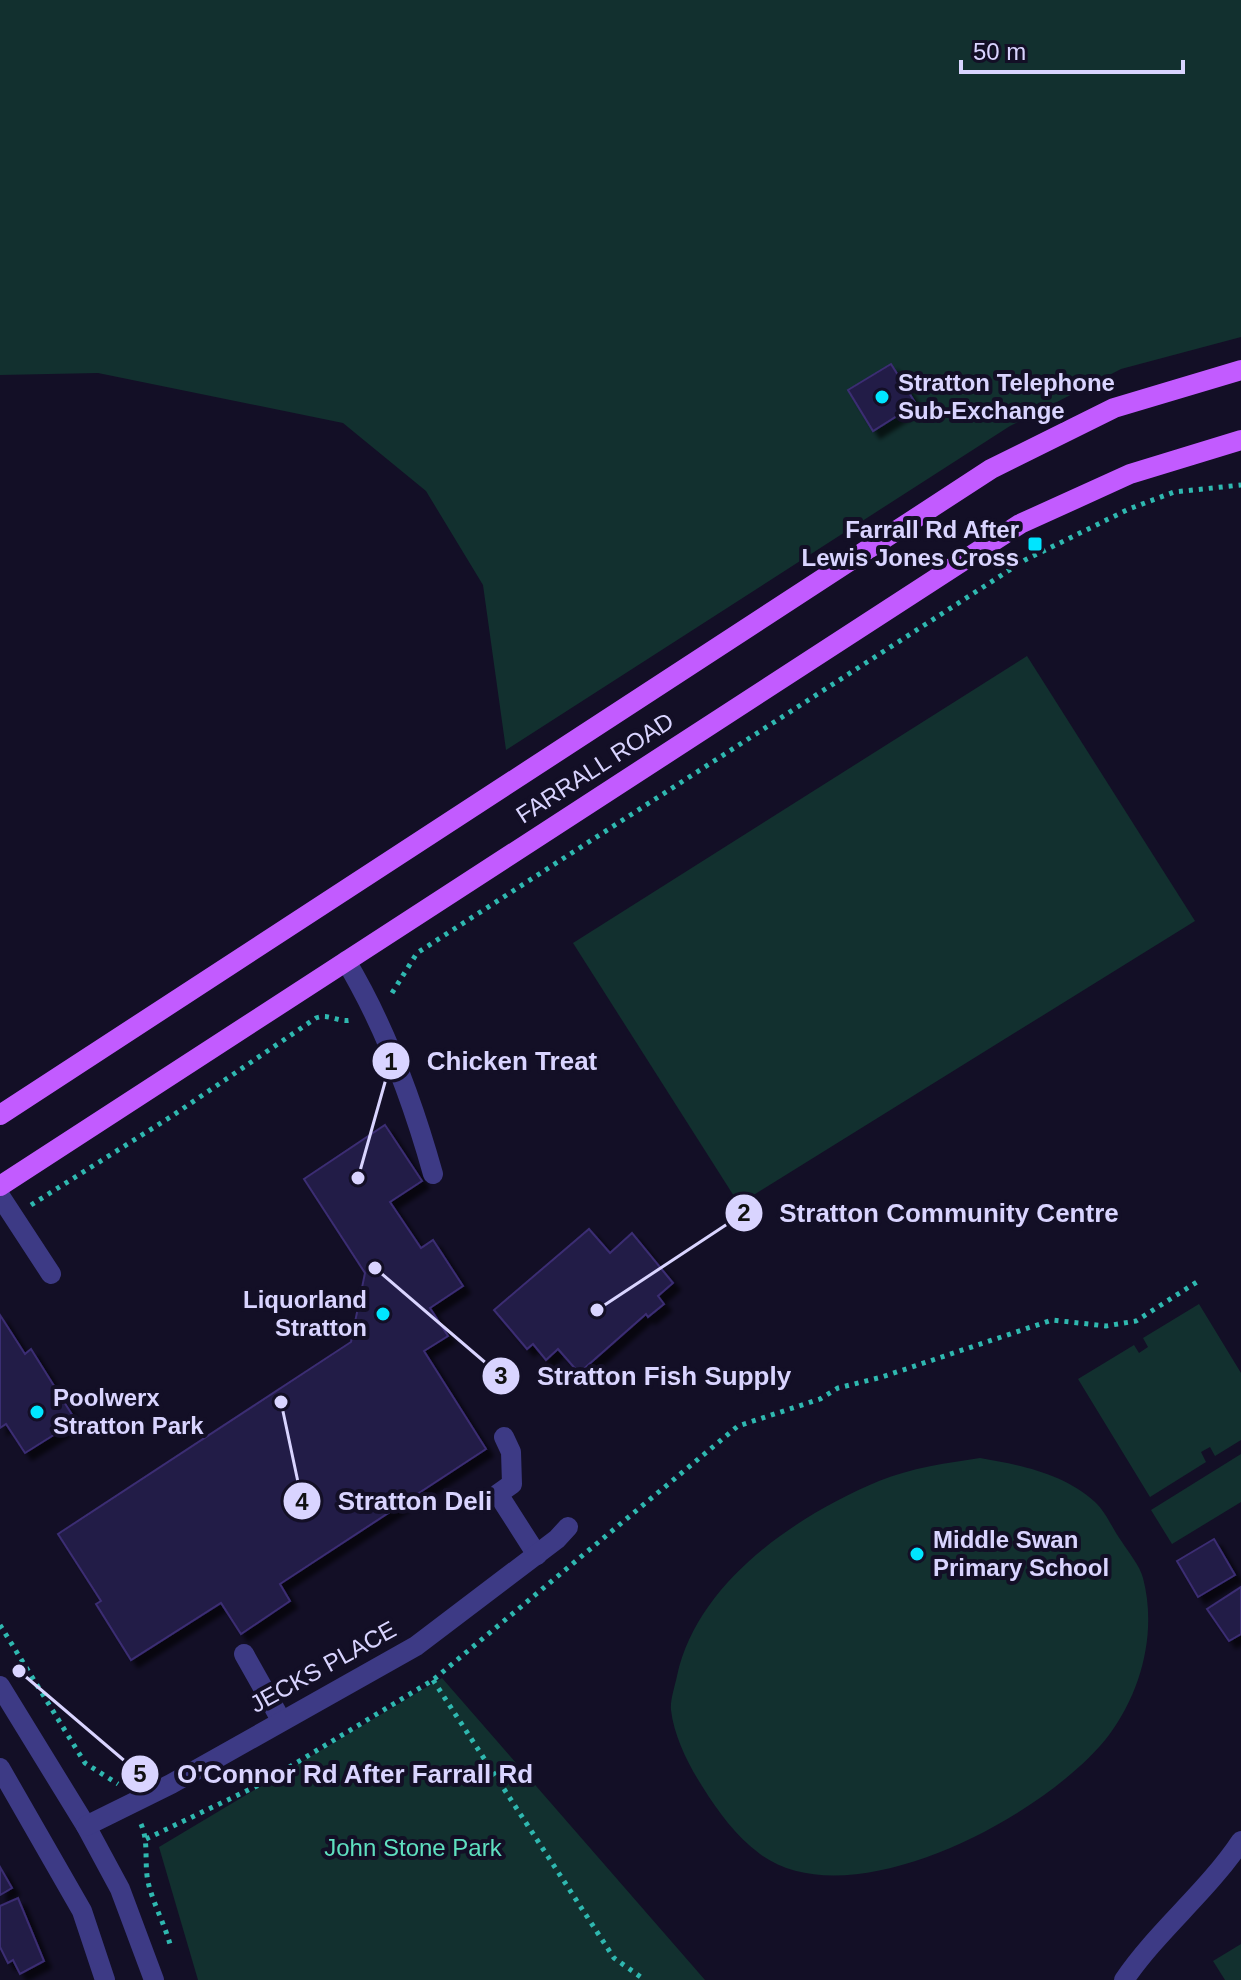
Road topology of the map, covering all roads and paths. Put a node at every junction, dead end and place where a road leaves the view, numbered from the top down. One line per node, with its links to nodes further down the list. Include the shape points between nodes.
1 (1241, 370): 6 (main road, FARRALL ROAD, via 1114,408 991,469)
2 (1241, 440): 4 (main road, FARRALL ROAD, via 1130,474 1020,524)
3 (1241, 485): 5 (path, via 1174,492 1025,560 417,953 392,994)
4 (346, 961): 5 (street); 8 (main road, FARRALL ROAD)
5 (374, 1010): 7 (street); 10 (path, via 345,1021 316,1018)
6 (0, 1115)
7 (433, 1174)
8 (0, 1186)
9 (0, 1196): 10 (street)
10 (14, 1217): 11 (street)
11 (51, 1274)
12 (1200, 1280): 18 (path, via 1136,1321 1106,1326 1052,1320 838,1388 738,1426)
13 (504, 1437): 15 (street, via 514,1470 512,1484 498,1494)
14 (568, 1527): 15 (street, JECKS PLACE)
15 (537, 1555): 20 (street, JECKS PLACE, via 416,1646)
16 (0, 1625): 22 (path, via 85,1763 113,1778)
17 (244, 1654): 20 (street)
18 (433, 1680): 24 (path, via 263,1783); 29 (path, via 614,1958)
19 (0, 1686): 23 (street)
20 (281, 1720): 22 (street, JECKS PLACE)
21 (0, 1768): 27 (street, via 82,1911)
22 (131, 1804): 23 (street, JECKS PLACE); 24 (path)
23 (86, 1826): 28 (street, via 120,1889)
24 (146, 1839): 26 (path, via 149,1885)
25 (1241, 1841): 30 (street, via 1221,1871)
26 (172, 1952)
27 (105, 1980)
28 (154, 1980)
29 (645, 1980)
30 (1124, 1980)

